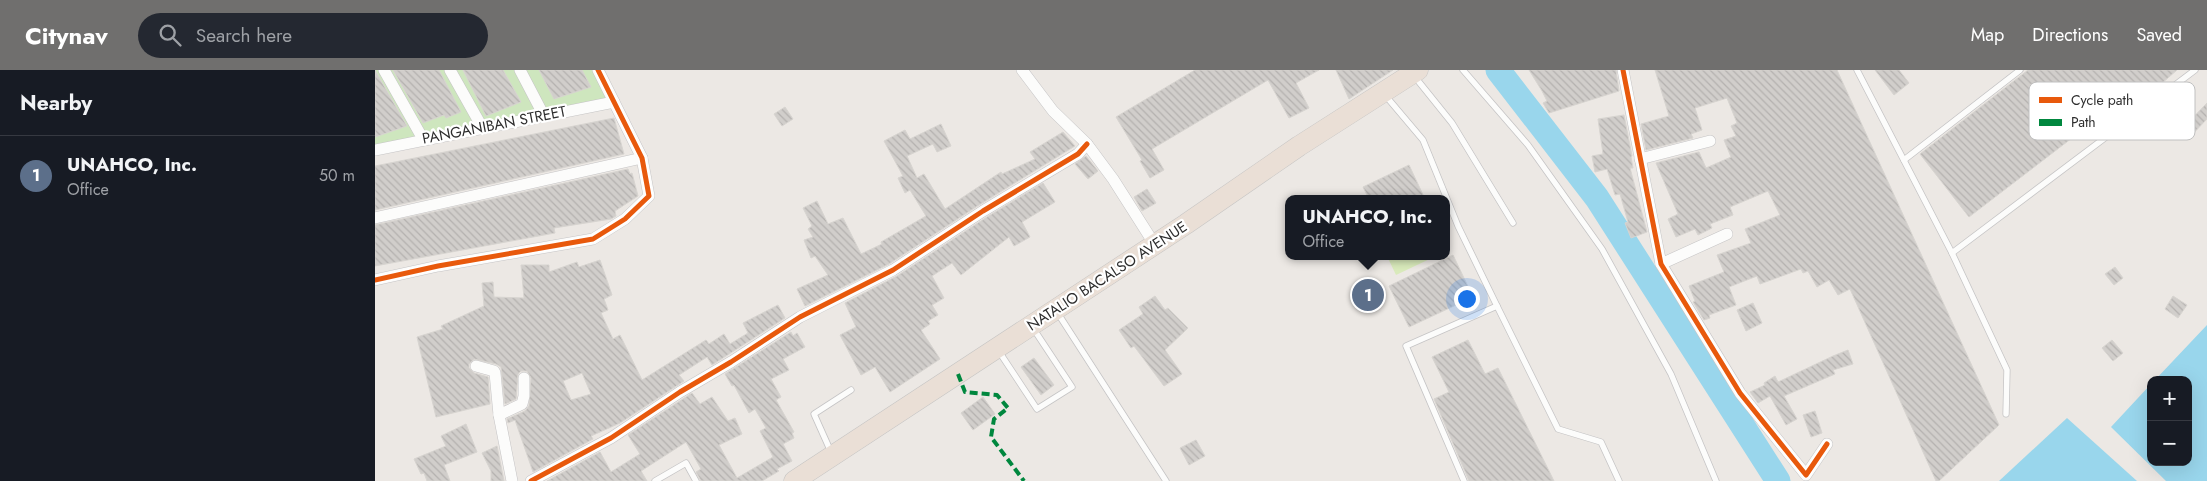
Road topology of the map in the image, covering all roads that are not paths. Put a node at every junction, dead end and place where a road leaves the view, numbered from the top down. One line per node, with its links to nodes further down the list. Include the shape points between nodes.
1 (384, 70): 17 (street)
2 (450, 70): 16 (street)
3 (520, 70): 15 (street)
4 (598, 70): 14 (street)
5 (1023, 70): 20 (street, via 1053,111)
6 (1463, 70): 54 (lane, via 1529,145 1602,249 1671,374)
7 (1623, 70): 23 (street)
8 (1857, 70): 24 (lane)
9 (2019, 70): 24 (lane)
10 (2194, 70): 12 (lane)
11 (1415, 72): 13 (highway, NATALIO BACALSO AVENUE); 28 (lane, via 1452,122)
12 (2178, 82)
13 (1383, 92): 25 (lane, via 1423,140); 30 (highway, NATALIO BACALSO AVENUE)
14 (614, 102): 15 (street, PANGANIBAN STREET); 22 (street)
15 (543, 114): 16 (street, PANGANIBAN STREET)
16 (482, 127): 17 (street, PANGANIBAN STREET)
17 (423, 139): 21 (street, PANGANIBAN STREET)
18 (2101, 140): 31 (lane)
19 (1711, 141): 23 (street)
20 (1087, 144): 30 (street); 48 (street, via 1078,154 893,270 800,317 611,438)
21 (375, 150)
22 (643, 158): 27 (street); 33 (street, via 649,196 625,219 593,239)
23 (1640, 160): 32 (street)
24 (1904, 160): 31 (lane)
25 (1446, 195)
26 (1450, 204): 34 (lane)
27 (375, 218)
28 (1513, 223)
29 (1727, 234): 32 (street)
30 (1155, 245): 35 (highway, NATALIO BACALSO AVENUE)
31 (1952, 253): 41 (lane, via 2007,370)
32 (1661, 264): 45 (street, via 1740,393)
33 (375, 280)
34 (1497, 306): 52 (lane, via 1406,346); 53 (lane, via 1558,429 1601,442)
35 (1055, 310): 36 (highway, NATALIO BACALSO AVENUE); 51 (lane)
36 (1031, 326): 37 (highway, NATALIO BACALSO AVENUE); 37 (lane, via 1072,387 1037,409)
37 (997, 348): 44 (highway, NATALIO BACALSO AVENUE)
38 (475, 366): 42 (street, via 495,373)
39 (524, 378): 42 (street, via 522,404)
40 (851, 390): 44 (lane, via 814,414)
41 (2006, 414)
42 (499, 415): 47 (street)
43 (1827, 444): 45 (street)
44 (833, 455): 46 (highway, NATALIO BACALSO AVENUE)
45 (1808, 478)
46 (803, 479)
47 (512, 481)
48 (531, 481)
49 (655, 481): 50 (lane, via 686,463)
50 (696, 481)
51 (1166, 481)
52 (1464, 481)
53 (1619, 481)
54 (1716, 481)

